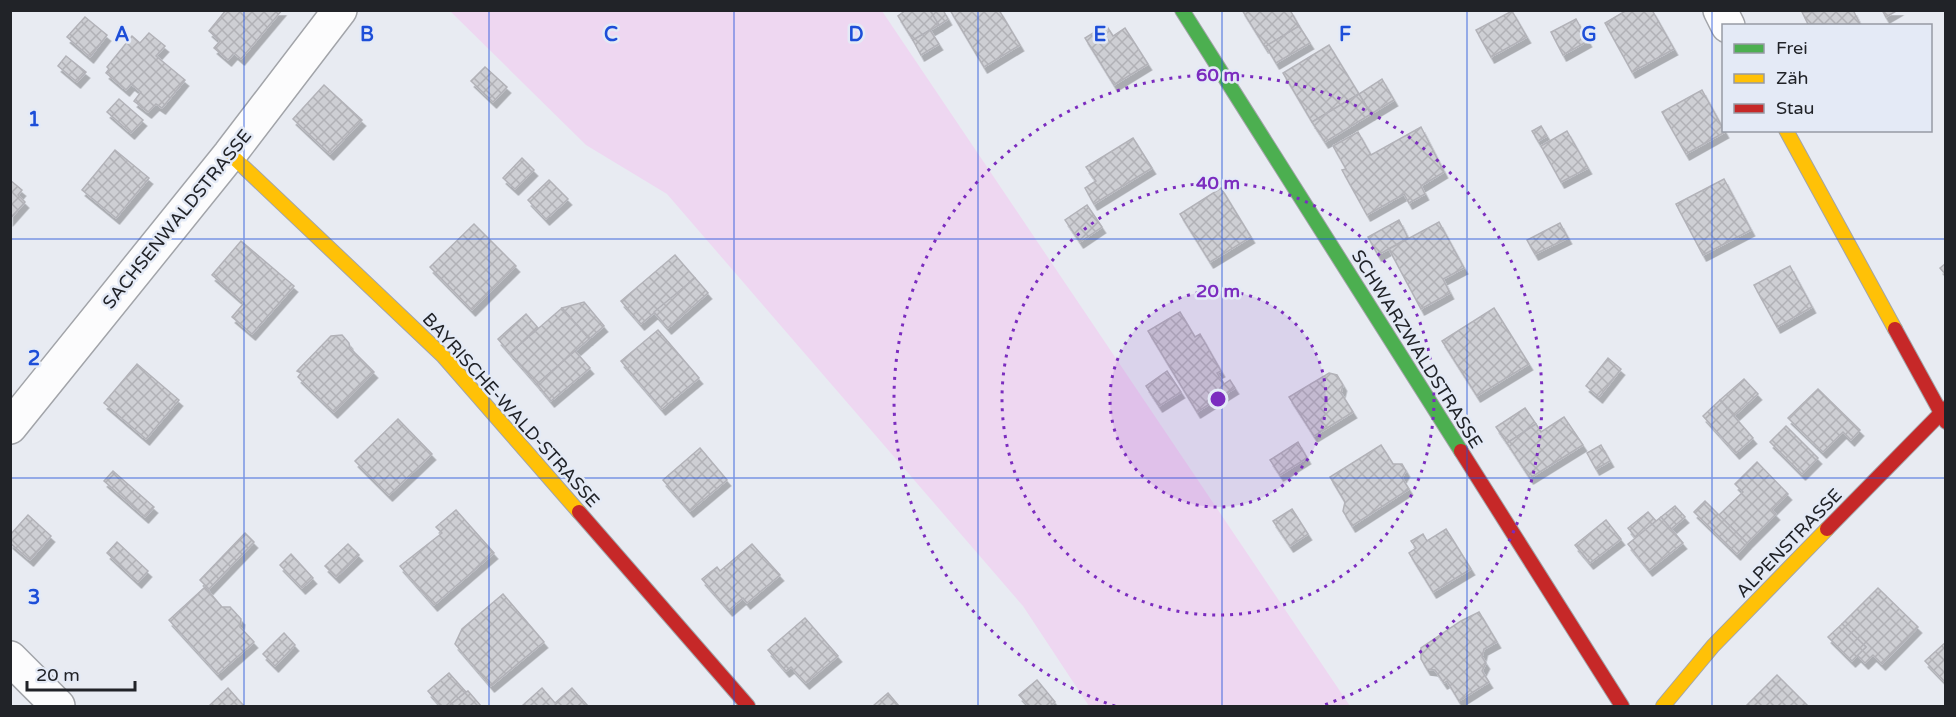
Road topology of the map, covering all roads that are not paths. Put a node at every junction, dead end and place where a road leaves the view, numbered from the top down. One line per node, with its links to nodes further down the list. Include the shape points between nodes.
1 (340, 10): 6 (street, SACHSENWALDSTRASSE)
2 (1182, 10): 12 (street, SCHWARZWALDSTRASSE)
3 (1720, 10): 4 (street)
4 (1727, 24)
5 (1787, 132): 7 (street)
6 (230, 154): 8 (street, SACHSENWALDSTRASSE); 11 (street, BAYRISCHE-WALD-STRASSE, via 443,356)
7 (1944, 414): 13 (street, ALPENSTRASSE, via 1713,646)
8 (10, 427)
9 (10, 658): 10 (street)
10 (58, 706)
11 (748, 706)
12 (1622, 706)
13 (1663, 706)

